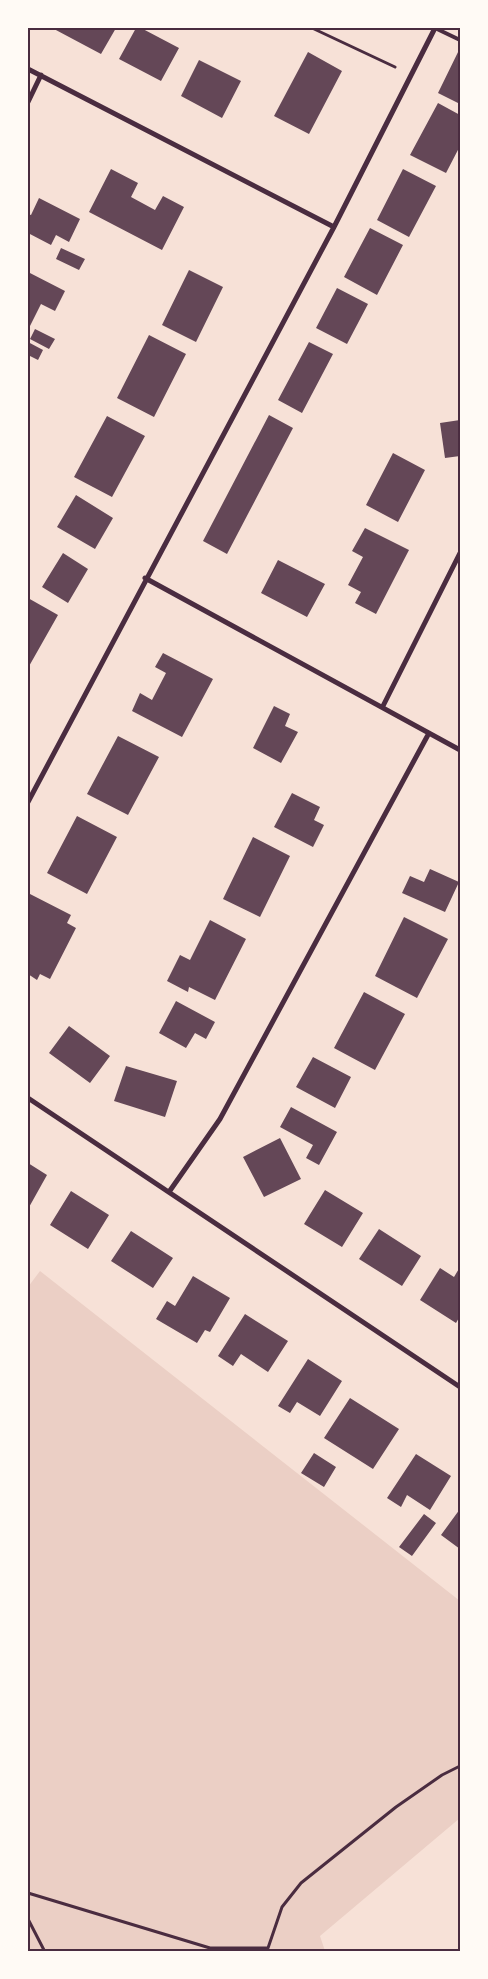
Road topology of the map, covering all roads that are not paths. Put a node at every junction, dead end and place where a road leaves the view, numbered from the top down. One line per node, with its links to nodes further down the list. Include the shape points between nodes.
1 (435, 28): 2 (lane); 6 (street)
2 (460, 40)
3 (28, 69): 4 (street)
4 (41, 75): 5 (street); 6 (street)
5 (28, 102)
6 (334, 227): 8 (street)
7 (460, 553): 9 (street)
8 (145, 578): 9 (street); 12 (street)
9 (383, 706): 10 (street)
10 (430, 733): 11 (street); 14 (street, via 220,1119)
11 (460, 750)
12 (28, 802)
13 (28, 1098): 14 (street)
14 (169, 1192): 15 (street)
15 (460, 1387)

